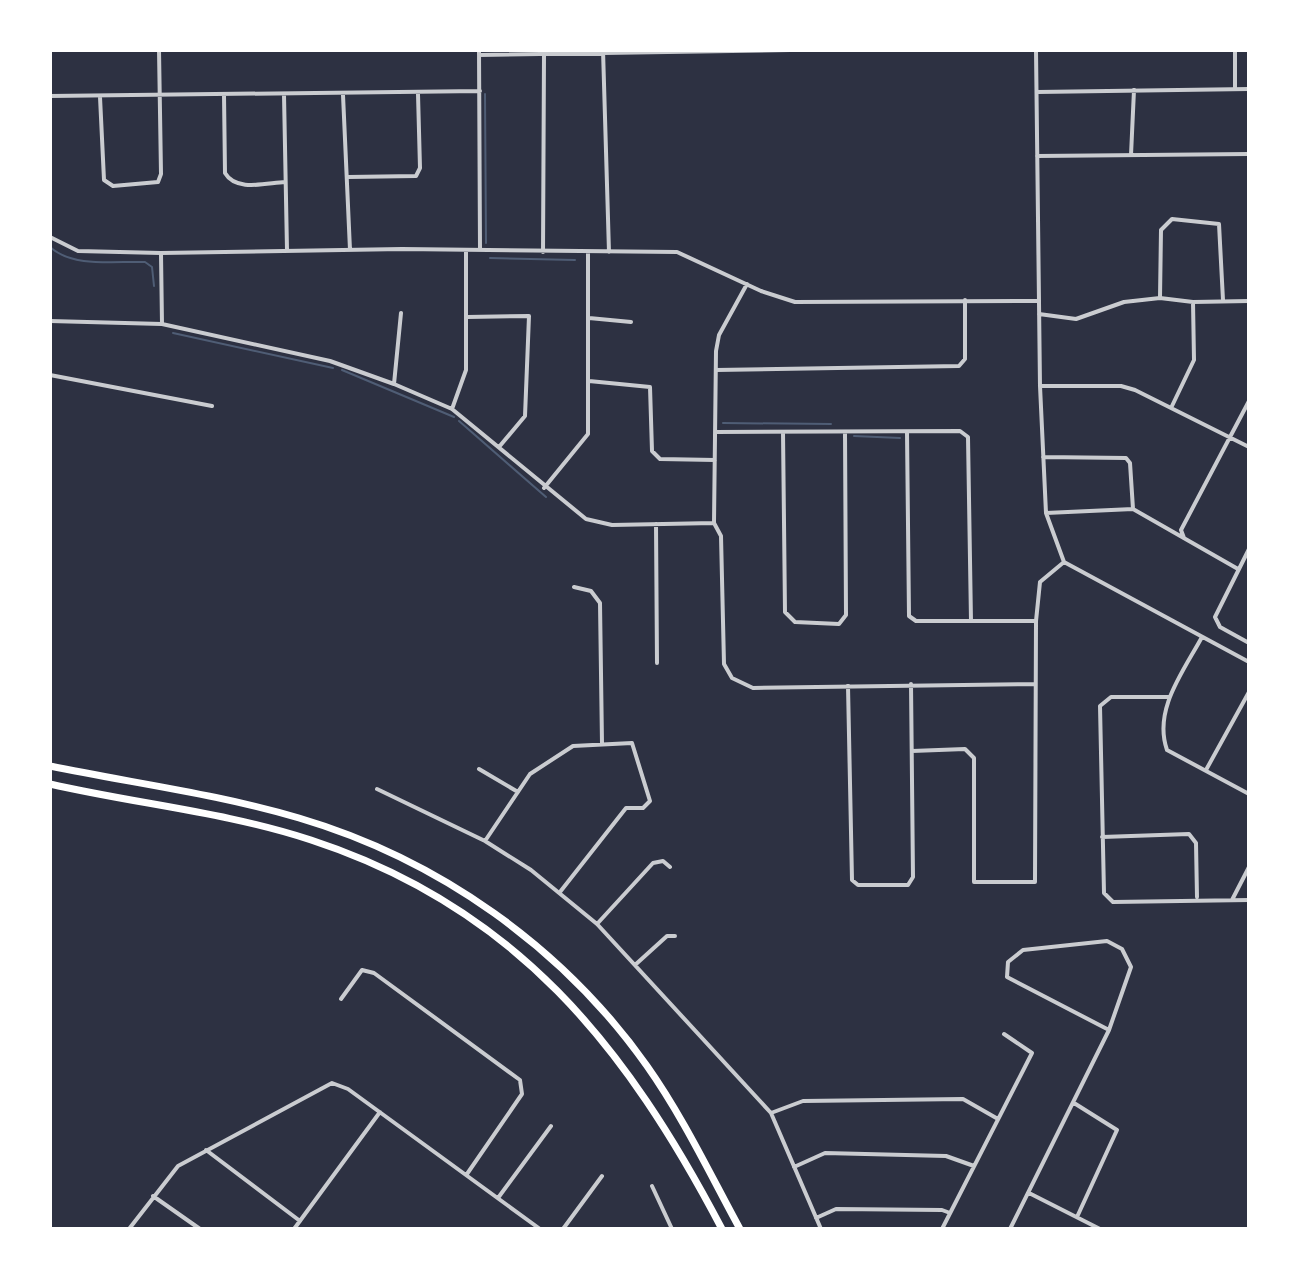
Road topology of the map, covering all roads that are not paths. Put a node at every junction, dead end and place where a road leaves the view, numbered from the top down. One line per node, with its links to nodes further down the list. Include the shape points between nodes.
1 (159, 50): 16 (street)
2 (790, 50): 6 (street)
3 (1036, 50): 14 (street)
4 (1235, 50): 10 (street)
5 (667, 51): 6 (street); 8 (street)
6 (728, 51)
7 (479, 52): 9 (street); 13 (street)
8 (603, 52): 9 (street); 34 (street)
9 (544, 54): 32 (street)
10 (1235, 89): 11 (street); 12 (street)
11 (1249, 89)
12 (1134, 90): 14 (street); 24 (street)
13 (480, 91): 15 (street); 31 (street)
14 (1037, 92): 23 (street)
15 (418, 94): 19 (street); 25 (street, via 416,176)
16 (159, 95): 17 (street); 21 (street); 21 (street, via 161,179 155,184 113,186 104,180)
17 (224, 95): 18 (street); 26 (street, via 228,179 239,184)
18 (284, 95): 19 (street); 26 (street)
19 (343, 95): 25 (street)
20 (50, 96): 21 (street)
21 (100, 97)
22 (1249, 154): 24 (street)
23 (1037, 156): 24 (street); 40 (street)
24 (1131, 156)
25 (348, 177): 29 (street)
26 (285, 182): 28 (street)
27 (50, 237): 35 (street, via 78,251)
28 (287, 250): 29 (street); 35 (street)
29 (350, 250): 30 (street)
30 (466, 250): 31 (street); 45 (street)
31 (480, 250): 32 (street)
32 (543, 252): 33 (street)
33 (588, 252): 34 (street); 46 (street)
34 (609, 252): 36 (street, via 677,252)
35 (161, 253): 49 (street)
36 (747, 284): 38 (street, via 795,302); 50 (street, via 719,335)
37 (1160, 298): 39 (street, via 1161,230 1172,219 1219,224); 42 (street); 44 (street, via 1124,302 1076,319)
38 (965, 300): 40 (street); 50 (street, via 965,359 959,366)
39 (1223, 300): 41 (street); 42 (street)
40 (1039, 301): 44 (street)
41 (1249, 301)
42 (1193, 302): 57 (street, via 1194,360)
43 (401, 313): 53 (street)
44 (1039, 314): 54 (street)
45 (467, 317): 58 (street, via 465,378); 64 (street, via 529,316 525,416)
46 (588, 318): 48 (street); 52 (street)
47 (50, 321): 49 (street)
48 (631, 322)
49 (162, 324): 53 (street, via 330,361)
50 (716, 370): 59 (street)
51 (50, 375): 56 (street)
52 (589, 381): 67 (street, via 650,387 652,451 660,459); 68 (street, via 587,437)
53 (394, 384): 58 (street)
54 (1040, 386): 57 (street, via 1121,386); 66 (street)
55 (1249, 401): 63 (street)
56 (212, 406)
57 (1172, 406): 63 (street)
58 (452, 409): 64 (street)
59 (716, 432): 60 (street); 67 (street)
60 (783, 432): 61 (street); 61 (street, via 785,612 795,622 839,624 846,615)
61 (845, 432): 62 (street)
62 (907, 432): 78 (street, via 960,431 969,440); 78 (street, via 909,616 916,621)
63 (1231, 438): 65 (street); 73 (street, via 1181,530)
64 (499, 447): 68 (street)
65 (1249, 447)
66 (1043, 457): 69 (street, via 1126,458); 70 (street)
67 (716, 460): 71 (street)
68 (544, 488): 72 (street, via 586,519 612,525)
69 (1133, 509): 70 (street); 73 (street)
70 (1046, 513): 75 (street)
71 (714, 523): 72 (street); 86 (street, via 721,536 724,664 732,678 753,688)
72 (656, 524): 83 (street)
73 (1185, 541): 76 (street)
74 (1249, 549): 76 (street)
75 (1064, 562): 79 (street, via 1040,582); 80 (street)
76 (1238, 569): 81 (street, via 1215,617 1220,627)
77 (574, 587): 89 (street, via 591,591 600,603)
78 (971, 621): 79 (street)
79 (1036, 621): 85 (street)
80 (1202, 637): 82 (street); 88 (street)
81 (1249, 643)
82 (1249, 662)
83 (657, 663)
84 (911, 684): 85 (street); 86 (street); 90 (street)
85 (1035, 684): 90 (street, via 1035,882 974,882 974,758 965,749)
86 (848, 686): 90 (street, via 854,883 911,882)
87 (1249, 692): 93 (street)
88 (1169, 697): 93 (street, via 1161,733 1167,750); 98 (street, via 1111,697 1100,706)
89 (602, 744): 96 (street, via 573,746 530,774); 102 (street, via 632,743 650,801 643,808 626,808)
90 (912, 751)
91 (50, 766): 137 (highway, via 267,809 326,826 405,858 479,903 534,942 646,1065)
92 (479, 769): 96 (street)
93 (1206, 770): 97 (street)
94 (50, 784): 136 (highway, via 309,839 394,874 460,912 525,960 589,1022 650,1101)
95 (377, 789): 99 (street)
96 (518, 792): 99 (street)
97 (1249, 794)
98 (1102, 837): 103 (street, via 1104,893 1109,900); 103 (street, via 1189,834 1196,843)
99 (485, 841): 102 (street)
100 (670, 867): 106 (street, via 663,861 653,863)
101 (1249, 867): 104 (street)
102 (559, 893): 106 (street)
103 (1197, 898): 104 (street)
104 (1232, 900): 105 (street)
105 (1249, 900)
106 (597, 924): 108 (street)
107 (675, 936): 108 (street, via 667,936)
108 (635, 965): 114 (street)
109 (341, 999): 120 (street, via 362,970 374,973 520,1080 522,1094)
110 (1109, 1030): 110 (street, via 1131,967 1117,944 1023,950 1008,962 1007,977); 112 (street)
111 (1004, 1034): 115 (street, via 1032,1053)
112 (1074, 1103): 123 (street); 127 (street, via 1117,1130)
113 (380, 1112): 117 (street, via 348,1089 326,1084); 120 (street); 129 (street)
114 (771, 1113): 115 (street, via 803,1101 963,1099); 119 (street)
115 (998, 1119): 118 (street)
116 (551, 1126): 125 (street)
117 (206, 1150): 124 (street, via 171,1172); 129 (street)
118 (974, 1166): 119 (street, via 946,1156 825,1153); 126 (street)
119 (794, 1167): 128 (street)
120 (466, 1175): 125 (street)
121 (602, 1176): 134 (street)
122 (652, 1186): 135 (street)
123 (1029, 1193): 127 (street); 140 (street)
124 (153, 1196): 130 (street); 131 (street)
125 (498, 1198): 133 (street)
126 (950, 1213): 128 (street, via 836,1209); 139 (street)
127 (1077, 1217): 141 (street)
128 (816, 1218): 138 (street)
129 (300, 1221): 132 (street)
130 (129, 1229)
131 (200, 1229)
132 (294, 1229)
133 (540, 1229)
134 (563, 1229)
135 (672, 1229)
136 (722, 1229)
137 (740, 1229)
138 (821, 1229)
139 (942, 1229)
140 (1010, 1229)
141 (1100, 1229)

